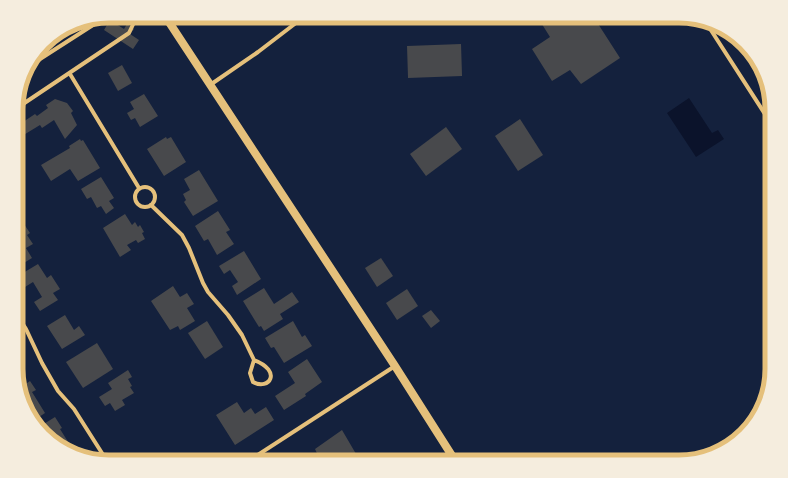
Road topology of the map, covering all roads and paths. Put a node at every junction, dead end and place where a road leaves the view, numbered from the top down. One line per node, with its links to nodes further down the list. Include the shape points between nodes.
1 (134, 23): 7 (street, via 129,33)
2 (170, 23): 8 (main road)
3 (296, 23): 8 (street)
4 (93, 25): 6 (street)
5 (710, 29): 10 (street)
6 (39, 60)
7 (70, 74): 9 (street); 11 (street)
8 (210, 85): 15 (main road)
9 (23, 104)
10 (765, 115)
11 (140, 188): 12 (street, via 146,186 152,189 155,196); 12 (street, via 135,193 136,203 145,207)
12 (151, 205): 14 (street, via 182,235 202,283 242,335)
13 (23, 324): 16 (street, via 58,391 74,409)
14 (254, 360): 14 (street, via 251,378 256,384 265,384 270,378 270,370)
15 (395, 366): 17 (street); 18 (main road)
16 (103, 454)
17 (257, 455)
18 (452, 455)

